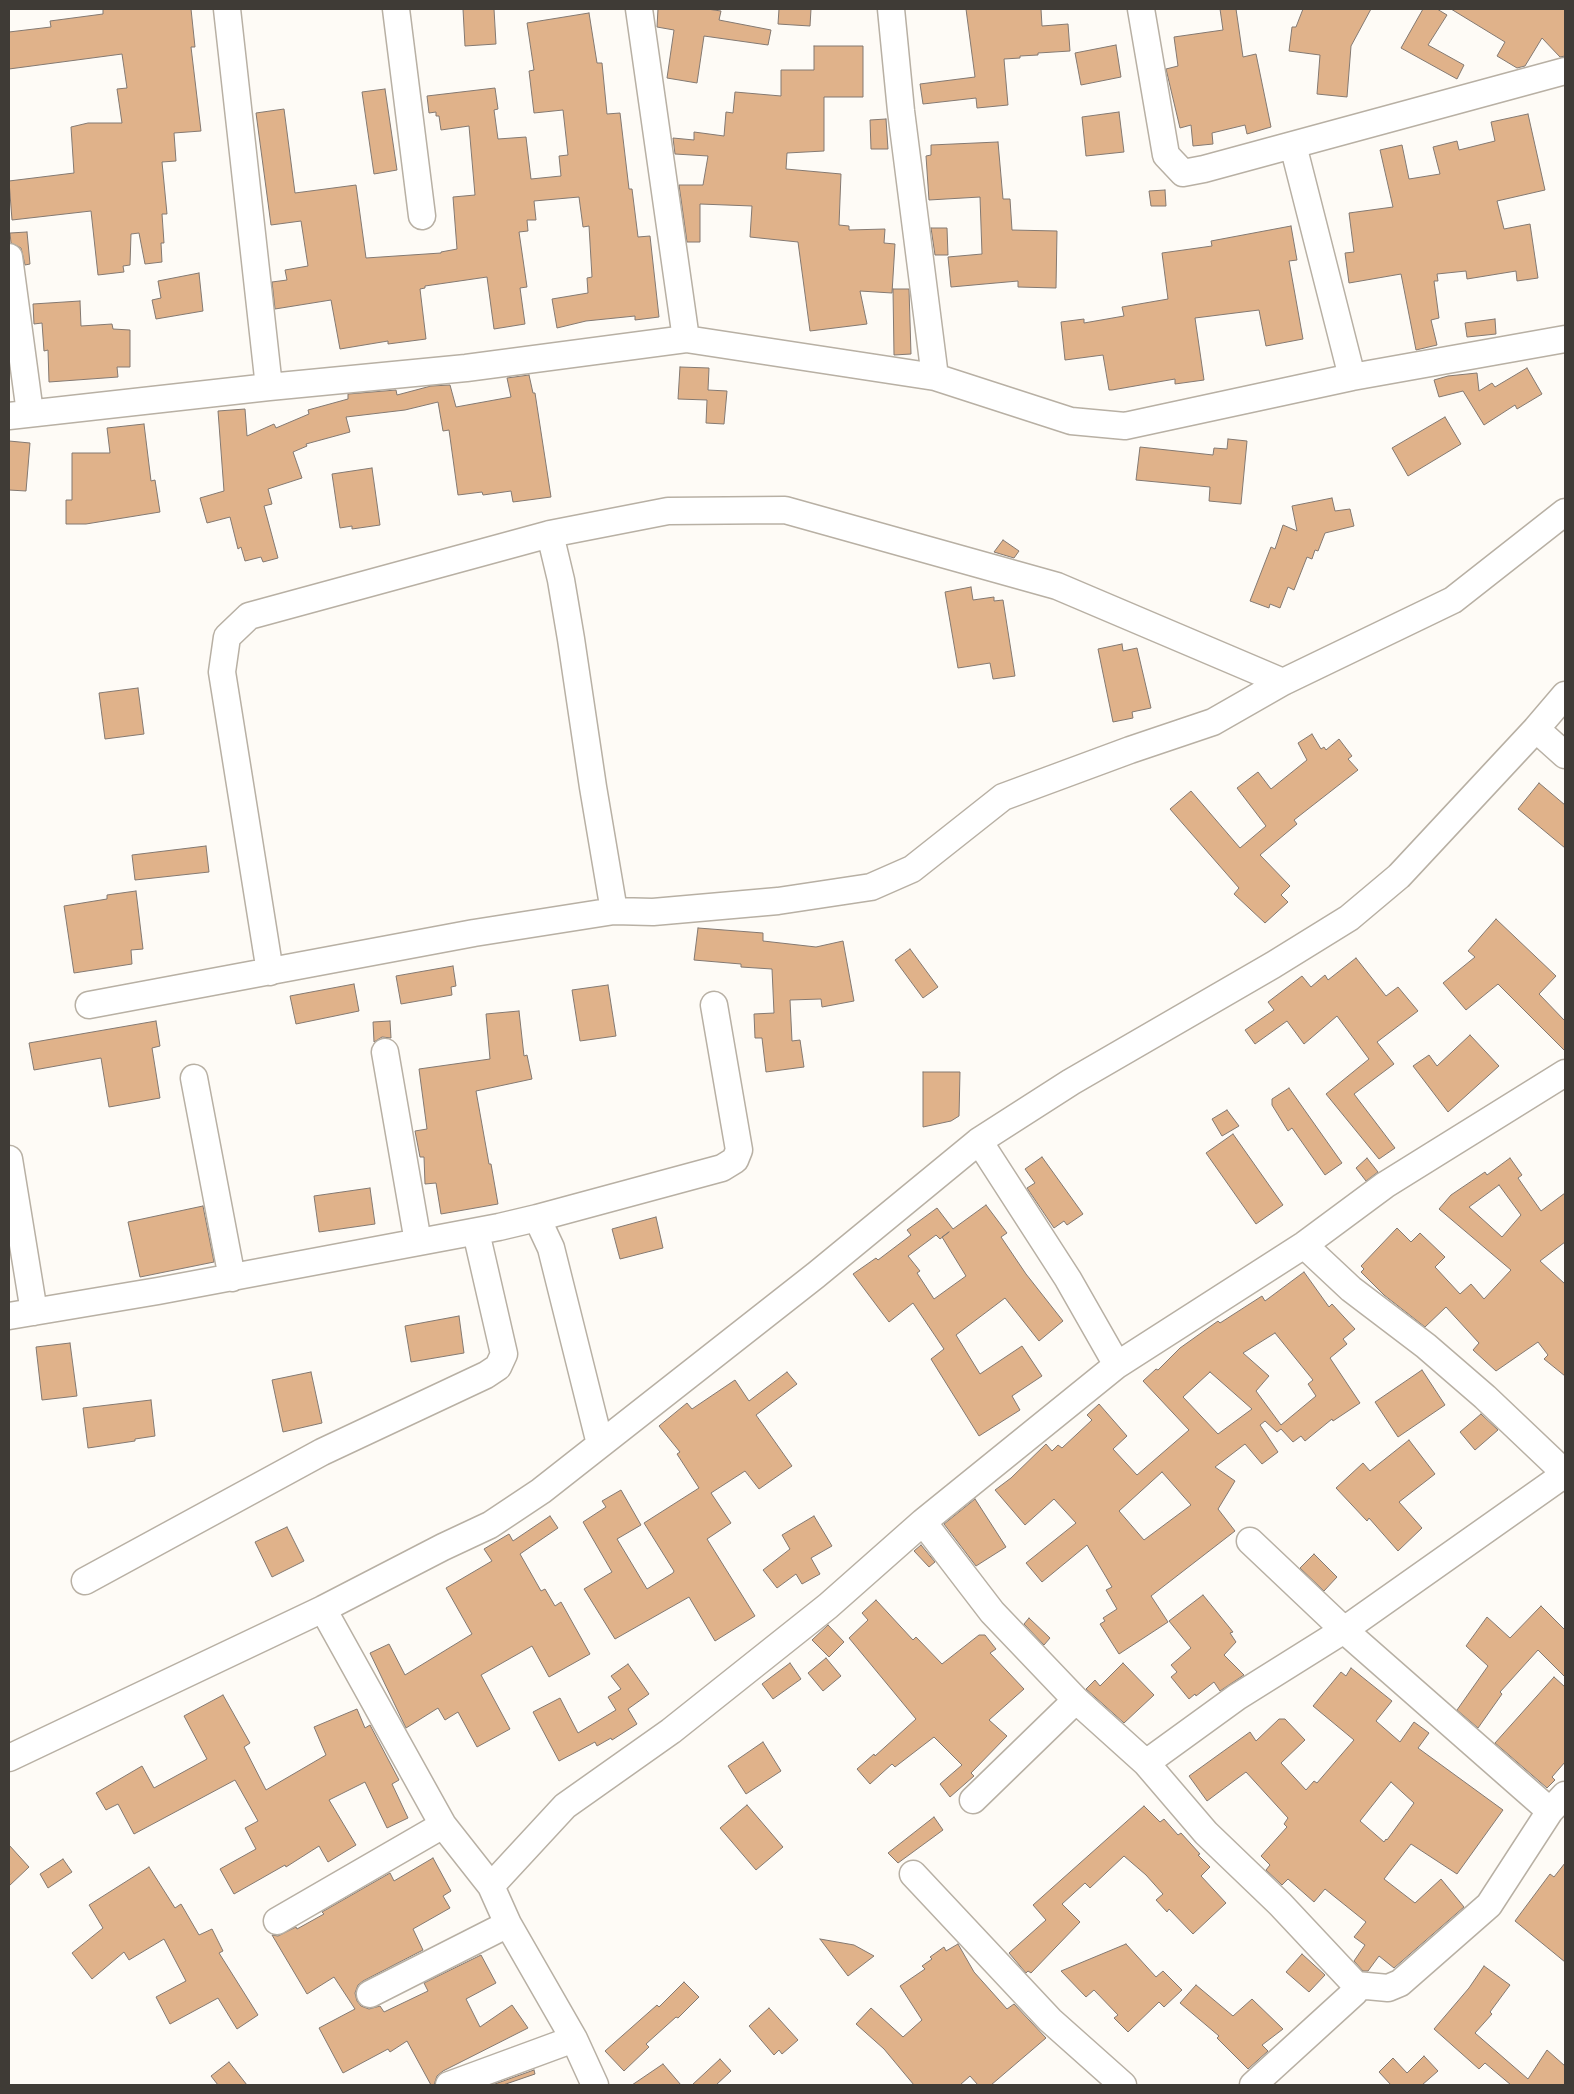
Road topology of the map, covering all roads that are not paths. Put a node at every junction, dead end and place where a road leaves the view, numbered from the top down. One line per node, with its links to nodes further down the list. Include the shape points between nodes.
1 (227, 9): 14 (street)
2 (396, 9): 8 (street)
3 (639, 9): 11 (street)
4 (891, 9): 12 (street)
5 (1141, 9): 7 (street, via 1166,155 1183,173)
6 (1565, 71): 7 (street)
7 (1294, 145): 13 (street)
8 (422, 216)
9 (9, 257): 15 (street)
10 (1565, 338): 13 (street)
11 (686, 339): 12 (street); 14 (street, via 466,368)
12 (935, 377): 13 (street, via 1071,421 1125,426)
13 (1352, 377)
14 (269, 387): 15 (street)
15 (19, 415)
16 (1565, 512): 18 (street, via 1452,600)
17 (550, 534): 18 (street, via 668,511 785,510 1057,586); 22 (street, via 572,639); 23 (street, via 249,616 227,637 222,672)
18 (1283, 682): 22 (street, via 1213,722 1003,797 912,869 871,887 778,902 653,912)
19 (1565, 695): 20 (street)
20 (1536, 729): 21 (street); 29 (street, via 1399,876 1349,918 1071,1082)
21 (1565, 755)
22 (614, 911): 23 (street)
23 (270, 972): 24 (street)
24 (89, 1005)
25 (714, 1005): 31 (street, via 739,1150 735,1160 722,1168)
26 (385, 1052): 33 (street)
27 (1565, 1073): 34 (street, via 1385,1184)
28 (194, 1078): 35 (street)
29 (979, 1141): 38 (street, via 1068,1279); 39 (street, via 816,1275)
30 (9, 1159): 36 (street)
31 (537, 1218): 32 (street); 39 (street, via 551,1248)
32 (476, 1232): 33 (street); 43 (street, via 504,1354 498,1367 486,1376 322,1452)
33 (418, 1242): 35 (street)
34 (1304, 1245): 38 (street); 40 (street, via 1351,1288 1485,1397)
35 (232, 1278): 36 (street)
36 (34, 1312): 37 (street)
37 (9, 1316)
38 (1117, 1365): 41 (street)
39 (600, 1444): 44 (street, via 541,1491 490,1525)
40 (1565, 1474): 45 (street)
41 (923, 1522): 46 (street, via 992,1612); 53 (street, via 828,1606 671,1731 565,1806)
42 (1250, 1541): 45 (street)
43 (85, 1581)
44 (323, 1609): 47 (street); 51 (street)
45 (1344, 1630): 48 (street, via 1237,1697); 50 (street)
46 (1076, 1700): 48 (street); 49 (street)
47 (9, 1758)
48 (1146, 1763): 56 (street, via 1206,1832)
49 (972, 1800)
50 (1558, 1803): 56 (street, via 1489,1905 1400,1983 1388,1988)
51 (443, 1825): 53 (street); 54 (street)
52 (913, 1874): 61 (street, via 1050,2020)
53 (491, 1886): 55 (street)
54 (278, 1920)
55 (508, 1924): 57 (street); 58 (street)
56 (1356, 1985): 62 (street, via 1354,1992)
57 (370, 1994)
58 (574, 2039): 59 (street); 60 (street)
59 (450, 2085)
60 (594, 2085)
61 (1123, 2085)
62 (1253, 2085)

